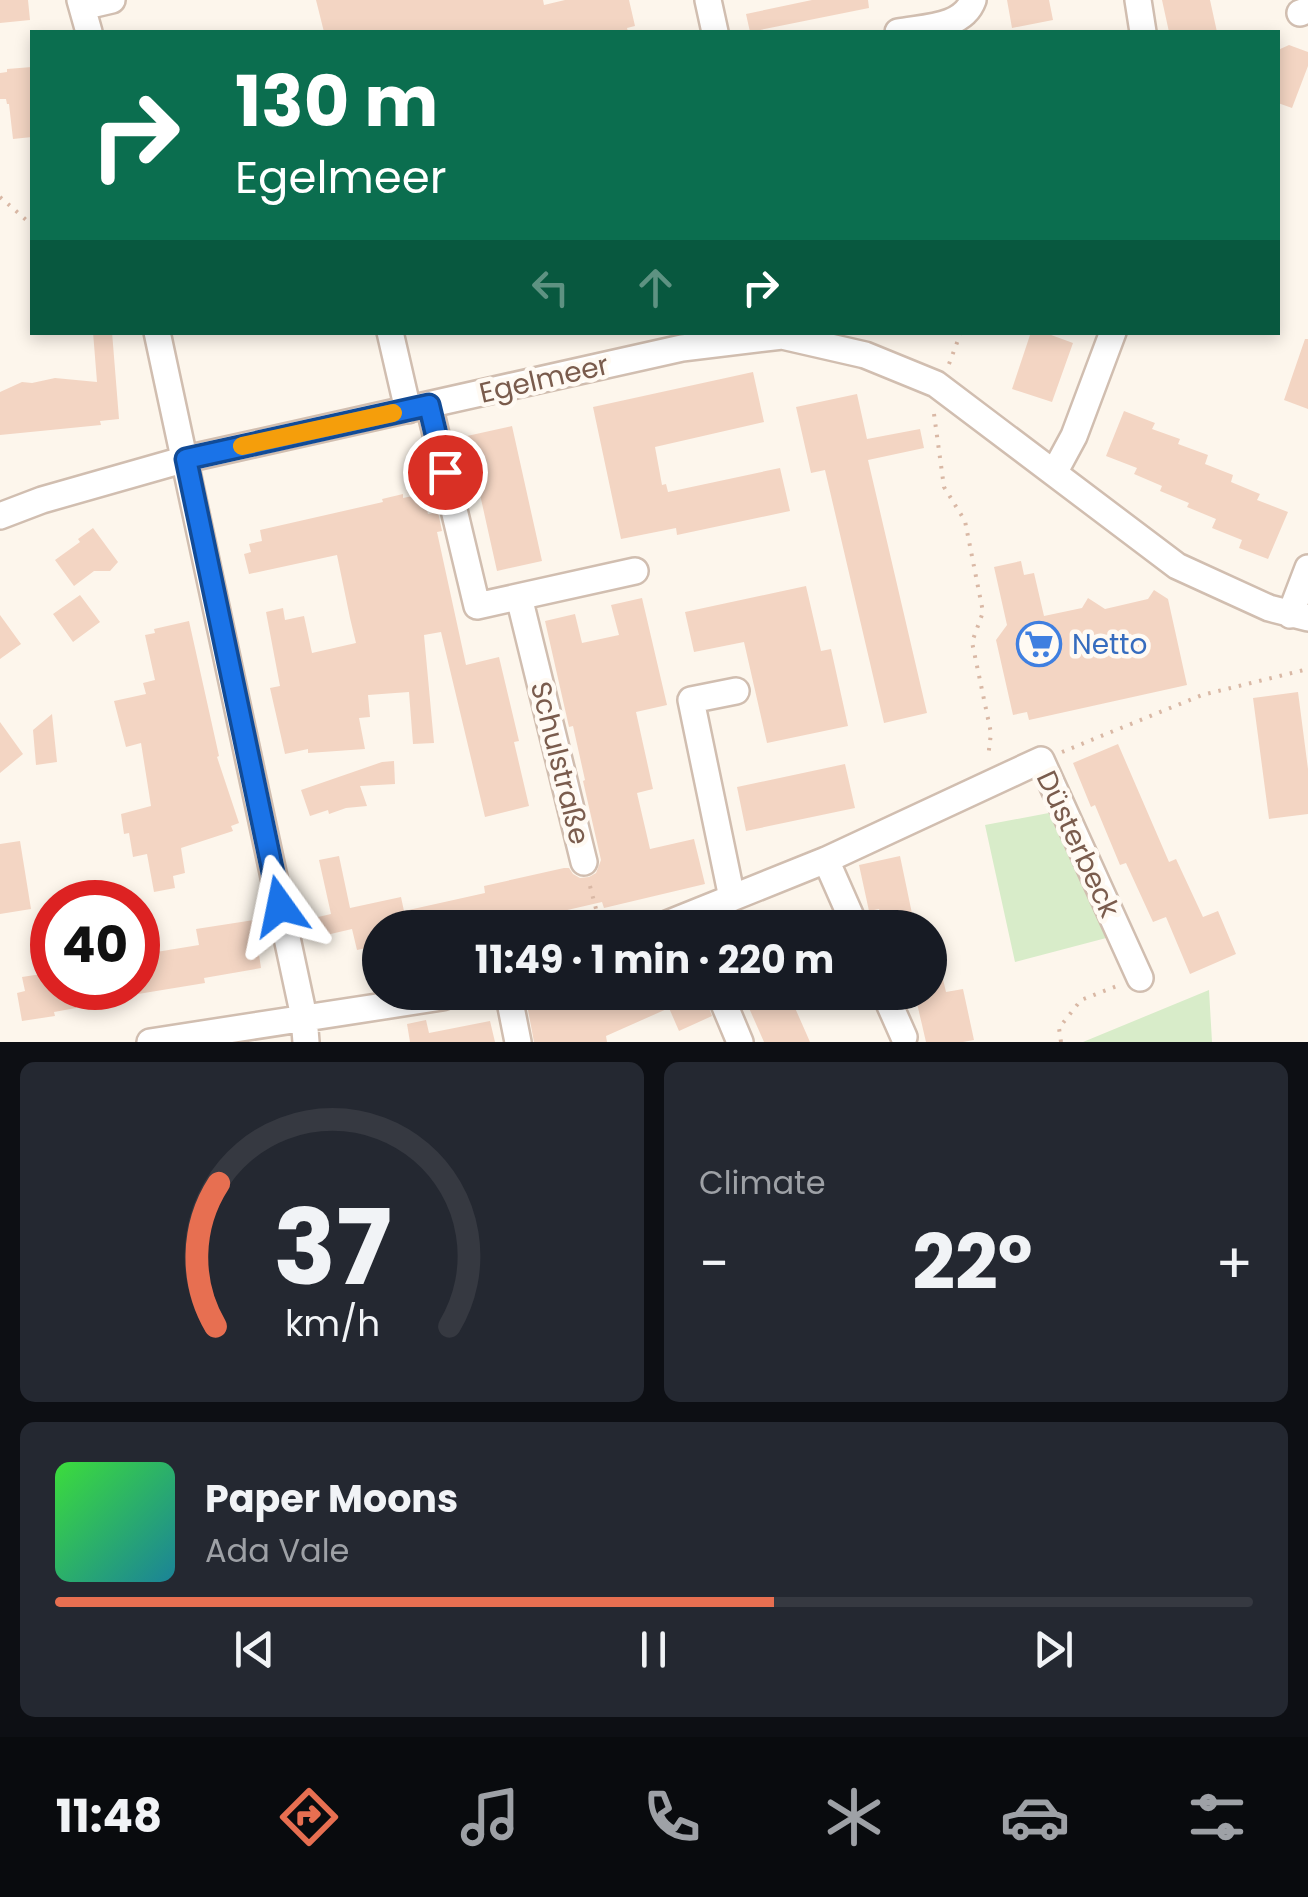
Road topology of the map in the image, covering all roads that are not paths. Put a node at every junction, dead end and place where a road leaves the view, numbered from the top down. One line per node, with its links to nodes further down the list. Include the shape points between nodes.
1 (112, 0): 5 (street)
2 (708, 0): 6 (street)
3 (973, 0): 7 (street, via 955,20)
4 (1138, 0): 8 (street)
5 (84, 13)
6 (714, 30)
7 (908, 30)
8 (1143, 30)
9 (158, 335): 15 (street)
10 (391, 335): 14 (street)
11 (774, 335): 14 (street, Egelmeer, via 682,348)
12 (785, 335): 16 (street, Egelmeer, via 936,384)
13 (1112, 335): 16 (street)
14 (418, 408): 15 (street, Egelmeer); 20 (street, via 477,606)
15 (186, 459): 17 (street, Egelmeer); 33 (street)
16 (1054, 472): 21 (street, Egelmeer, via 1177,566)
17 (0, 516)
18 (1308, 568): 21 (street)
19 (635, 571): 20 (street)
20 (519, 597): 24 (street, Schulstraße)
21 (1299, 616)
22 (736, 691): 25 (street, via 691,700)
23 (826, 860): 25 (street, Düsterbeck); 27 (street); 28 (street, Düsterbeck, via 1041,760)
24 (584, 862)
25 (732, 898): 26 (street, Düsterbeck)
26 (711, 910)
27 (848, 910)
28 (1140, 978)
29 (388, 1010): 33 (street)
30 (512, 1010): 36 (street)
31 (727, 1010): 37 (street)
32 (892, 1010): 34 (street)
33 (305, 1030): 35 (street)
34 (904, 1037)
35 (150, 1042)
36 (518, 1042)
37 (740, 1042)

